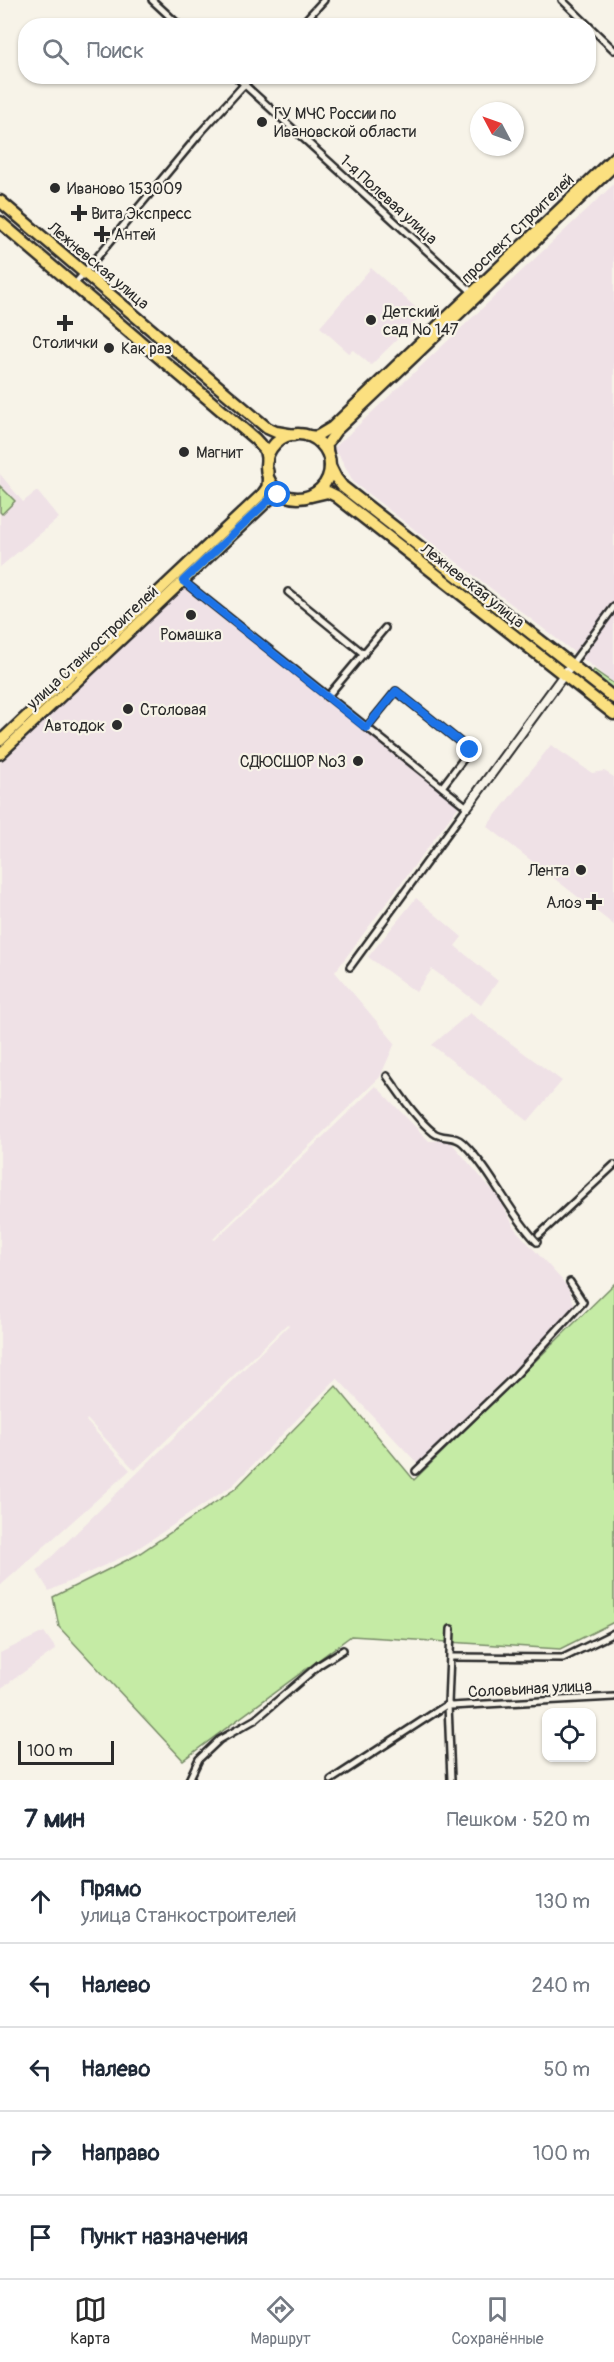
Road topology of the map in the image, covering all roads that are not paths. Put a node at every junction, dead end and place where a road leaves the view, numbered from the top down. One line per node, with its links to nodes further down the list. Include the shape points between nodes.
1 (152, 0): 4 (street)
2 (324, 0): 5 (street)
3 (562, 0): 6 (street)
4 (171, 18)
5 (307, 18)
6 (581, 18)
7 (596, 33): 8 (street)
8 (614, 50)
9 (244, 86): 14 (street); 16 (street, 1-я Полевая улица)
10 (614, 157): 16 (main road, проспект Строителей)
11 (614, 166): 16 (main road, проспект Строителей)
12 (0, 201): 14 (highway, Лежневская улица)
13 (0, 222): 15 (highway, Лежневская улица)
14 (85, 273): 15 (street); 17 (highway, Лежневская улица, via 267,428)
15 (74, 285): 20 (highway, Лежневская улица, via 259,442 265,450)
16 (475, 295): 18 (main road, проспект Строителей, via 328,430); 19 (main road, проспект Строителей, via 336,431 327,444)
17 (294, 435): 18 (highway); 20 (highway, via 277,444)
18 (307, 436): 19 (highway, via 319,442)
19 (329, 460): 22 (highway, via 325,484); 28 (highway, Лежневская улица, via 343,487)
20 (267, 466): 21 (highway, via 275,487); 34 (main road, улица Станкостроителей, via 268,484 262,494)
21 (286, 496): 22 (highway); 23 (main road, улица Станкостроителей, via 269,500)
22 (311, 496): 29 (highway, Лежневская улица, via 328,492 336,496)
23 (183, 581): 30 (street); 35 (main road, улица Станкостроителей)
24 (288, 592): 27 (street)
25 (614, 607): 28 (street)
26 (385, 627): 27 (street)
27 (364, 654): 30 (street)
28 (571, 665): 29 (street); 31 (highway, Лежневская улица)
29 (564, 676): 32 (highway, Лежневская улица); 37 (street)
30 (327, 697): 33 (street)
31 (614, 698)
32 (614, 714)
33 (366, 728): 36 (street); 36 (street, via 396,691 470,750)
34 (0, 741)
35 (0, 754)
36 (442, 787): 37 (street)
37 (467, 807): 38 (street)
38 (350, 967)
39 (387, 1076): 42 (street, via 435,1134 461,1140 486,1168 522,1226)
40 (614, 1165): 41 (street)
41 (539, 1235)
42 (537, 1242)
43 (570, 1282): 44 (street, via 583,1302 515,1376)
44 (416, 1471)
45 (450, 1629): 48 (street)
46 (614, 1633): 48 (street, via 563,1658)
47 (343, 1650): 51 (street, via 319,1665 256,1719 219,1740 199,1759)
48 (451, 1657): 50 (street)
49 (614, 1697): 50 (street, Соловьиная улица)
50 (448, 1704): 52 (street); 53 (street)
51 (189, 1780)
52 (332, 1780)
53 (450, 1780)

